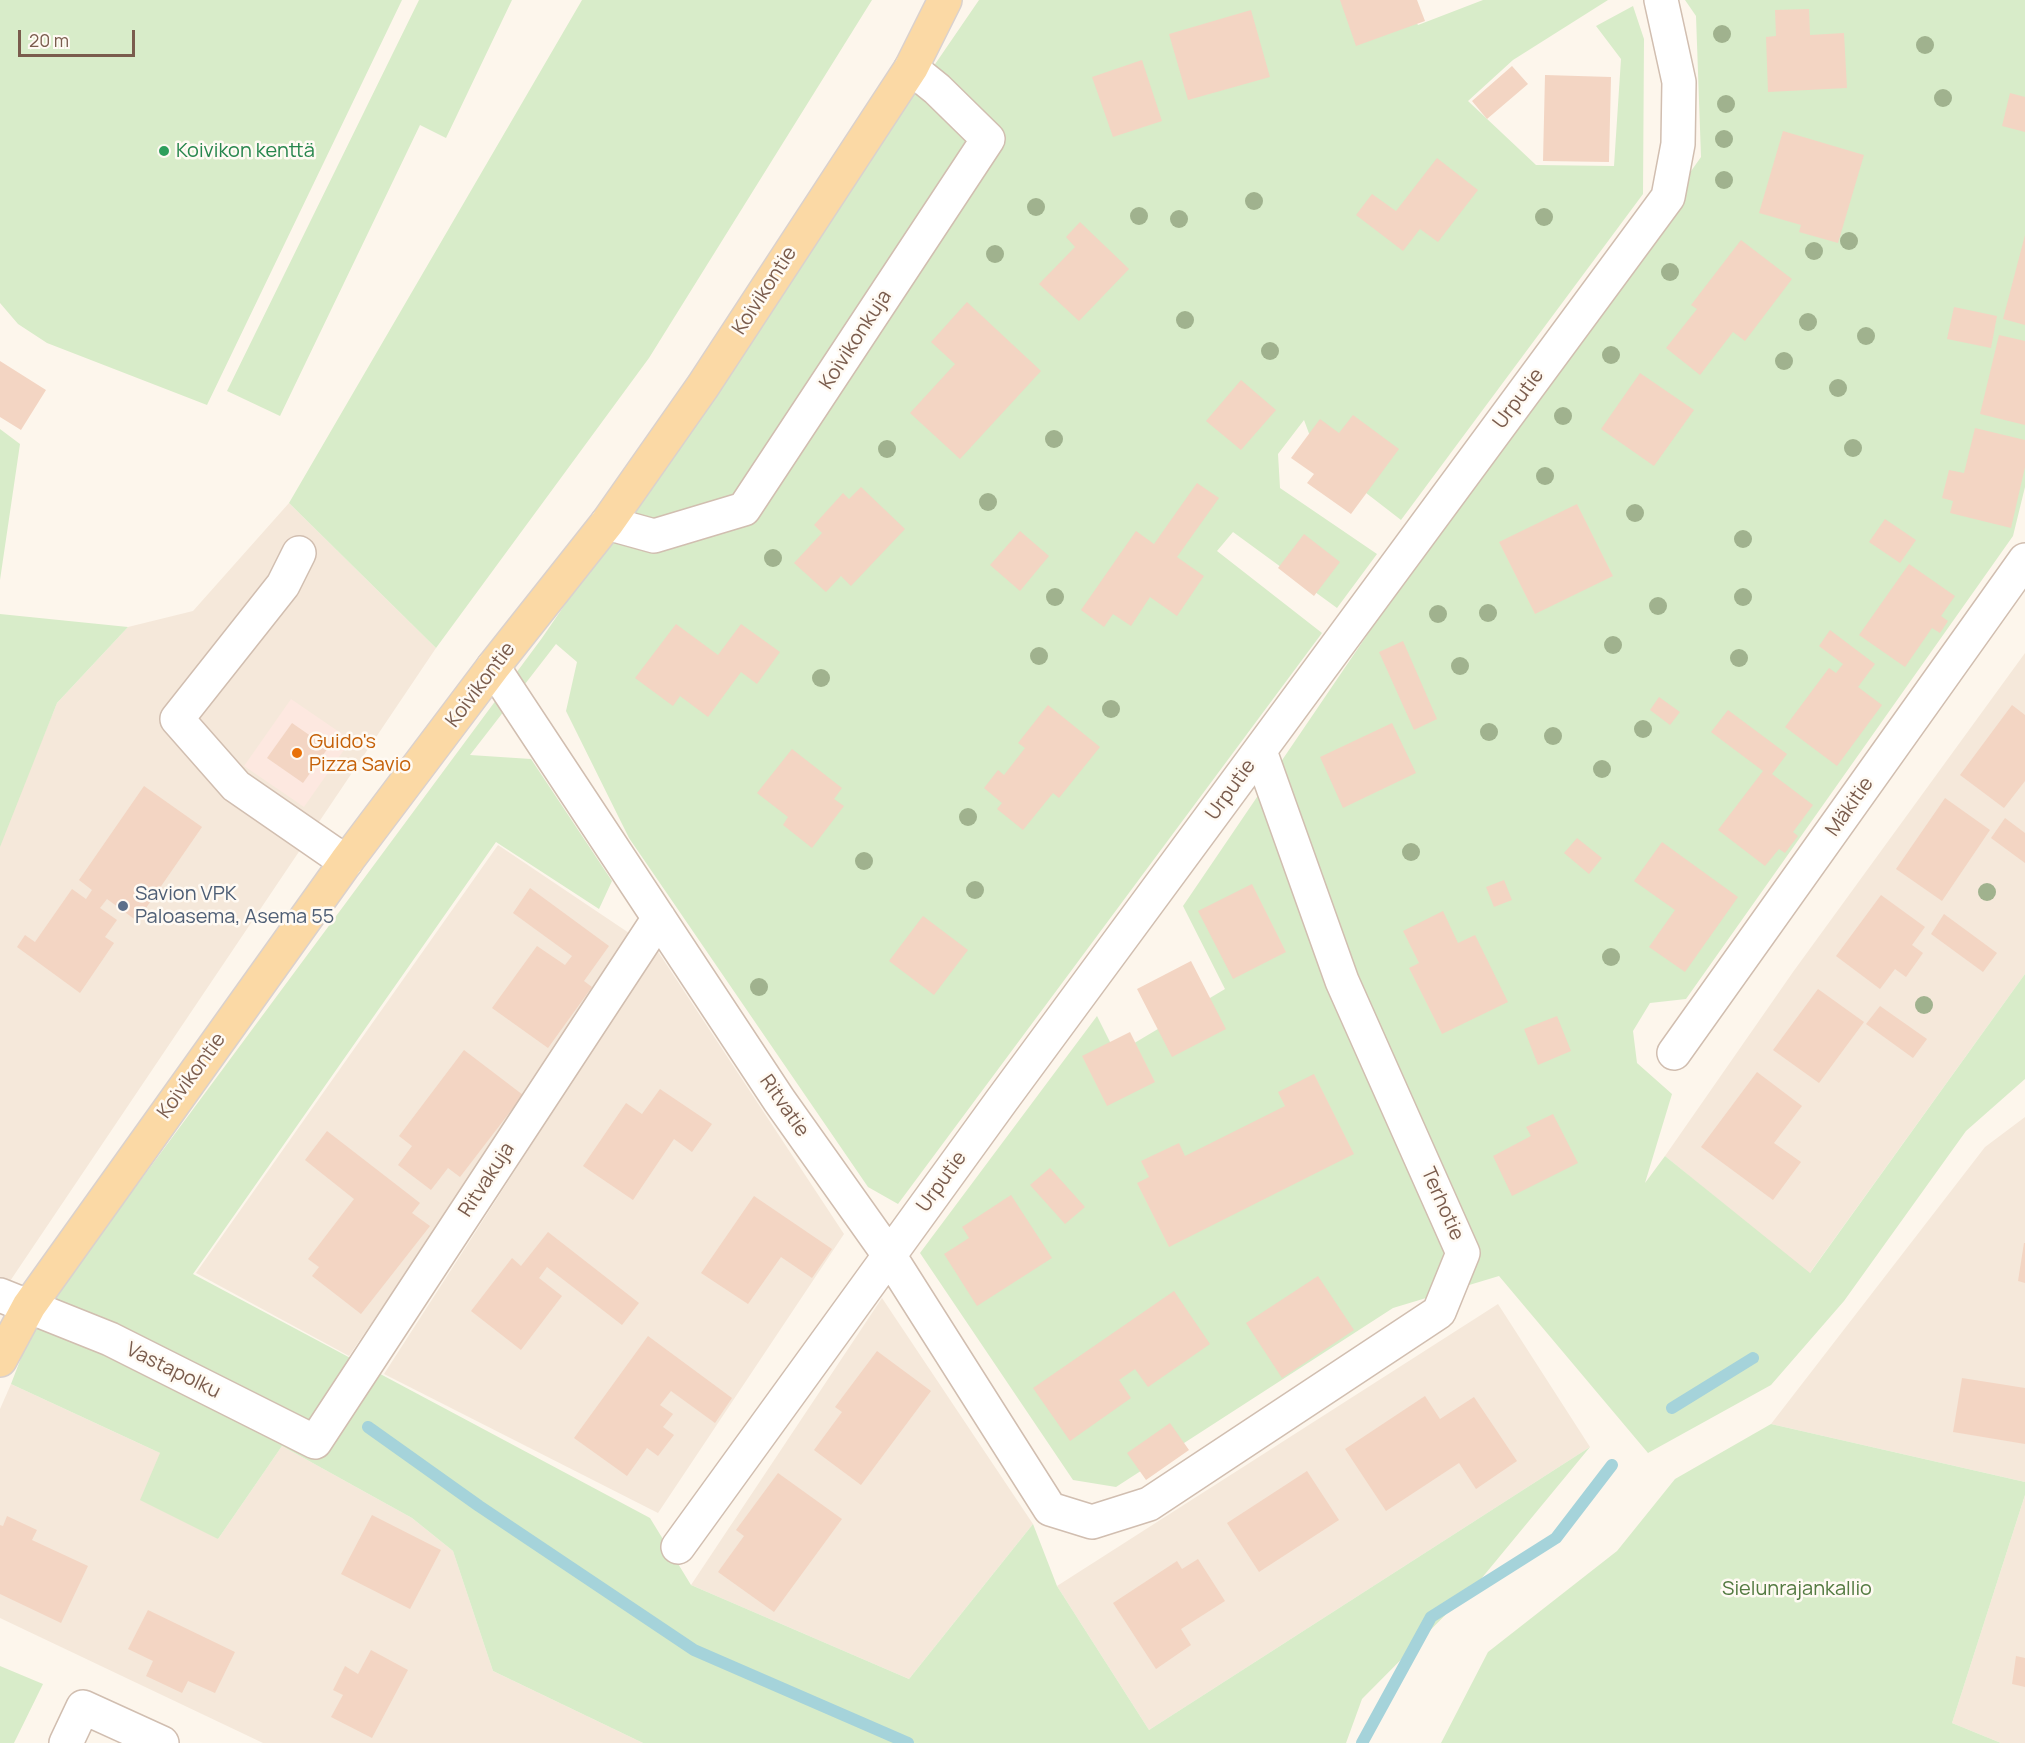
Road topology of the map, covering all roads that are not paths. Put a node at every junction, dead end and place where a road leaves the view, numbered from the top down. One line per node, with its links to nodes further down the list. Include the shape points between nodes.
1 (945, 0): 3 (main road, Koivikontie)
2 (1661, 0): 8 (street, Urputie, via 1679,82 1678,144 1668,197)
3 (910, 68): 4 (main road, Koivikontie, via 703,386); 4 (street, Koivikonkuja, via 988,139 744,509 654,536)
4 (607, 523): 7 (main road, Koivikontie)
5 (299, 553): 9 (street, via 283,585 177,719 236,786)
6 (2025, 560): 11 (street, Mäkitie)
7 (492, 667): 9 (main road, Koivikontie); 10 (street, Ritvatie)
8 (1260, 751): 12 (street, Urputie); 16 (street, Terhotie, via 1342,981 1463,1253 1440,1312 1149,1504)
9 (346, 862): 13 (main road, Koivikontie)
10 (659, 918): 12 (street, Ritvatie, via 779,1100); 15 (street, Ritvakuja)
11 (1674, 1053)
12 (889, 1254): 16 (street, Ritvatie, via 1050,1509); 17 (street, Urputie)
13 (14, 1300): 14 (main road, Koivikontie); 15 (street, Vastapolku, via 110,1339)
14 (0, 1360)
15 (315, 1442)
16 (1092, 1522)
17 (678, 1547)
18 (66, 1743): 19 (street, via 83,1707)
19 (162, 1743)

